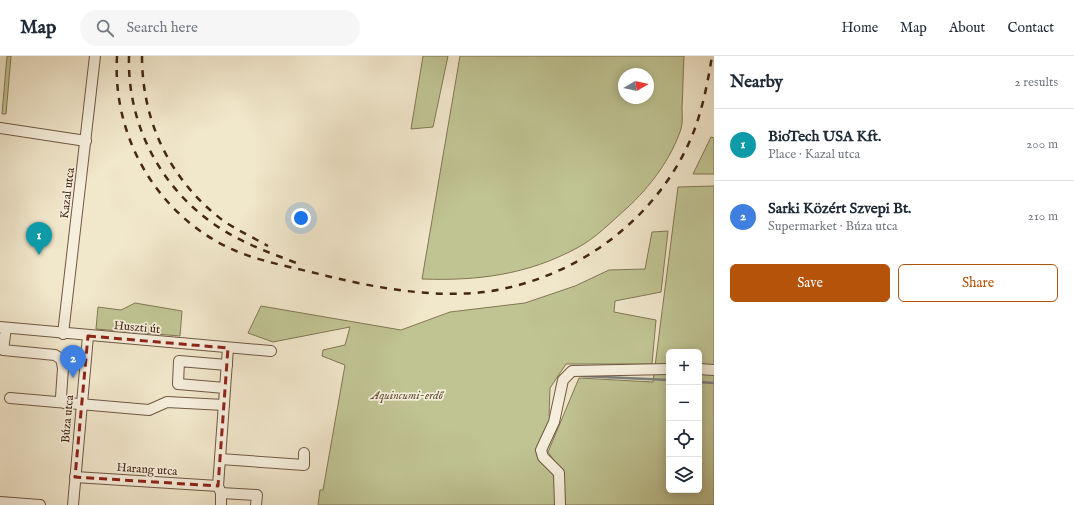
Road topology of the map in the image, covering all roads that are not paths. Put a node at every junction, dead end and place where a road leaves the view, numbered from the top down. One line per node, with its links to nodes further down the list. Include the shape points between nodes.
1 (95, 56): 3 (street, Kazal utca)
2 (0, 128): 3 (street)
3 (86, 140): 5 (street, Kazal utca)
4 (3, 328): 5 (street, Huszti út); 15 (street, via 3,350 55,355 61,359 63,368 60,392)
5 (63, 334): 6 (street, Huszti út)
6 (88, 336): 7 (street, Huszti út); 16 (street, Búza utca)
7 (228, 348): 8 (street, Huszti út); 9 (street)
8 (271, 351)
9 (227, 365): 13 (street); 13 (street, via 180,361 178,384)
10 (666, 369): 27 (street, via 572,372 563,380 554,422 541,450 543,458 559,474)
11 (702, 369): 12 (street)
12 (714, 370)
13 (225, 388): 17 (street)
14 (10, 398): 15 (street)
15 (65, 403): 16 (street)
16 (82, 404): 17 (street, via 150,410 167,402); 20 (street, Búza utca)
17 (224, 406): 19 (street)
18 (304, 453): 19 (street, via 304,465)
19 (220, 459): 21 (street)
20 (75, 477): 21 (street, Harang utca); 24 (street, Búza utca)
21 (220, 490): 25 (street); 26 (street, Harang utca, via 257,495)
22 (0, 502): 23 (street)
23 (40, 505)
24 (73, 505)
25 (221, 505)
26 (256, 505)
27 (560, 505)

